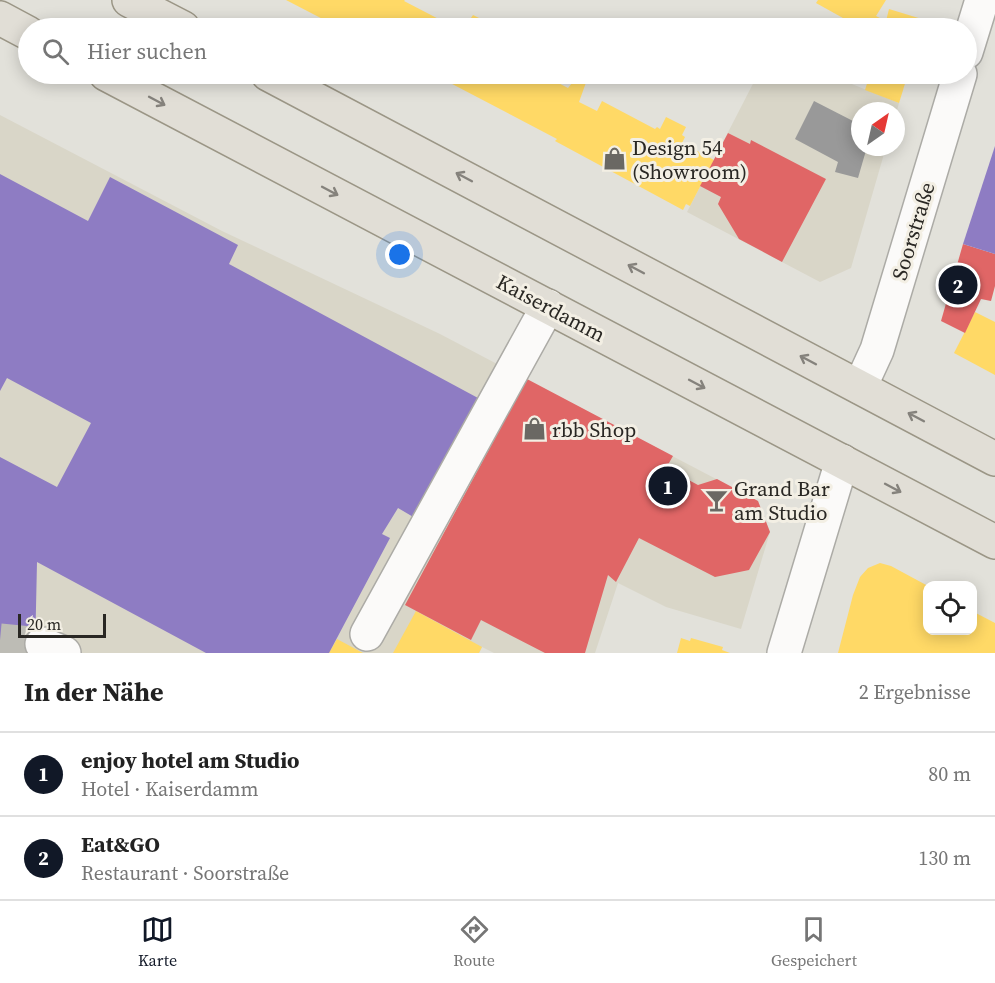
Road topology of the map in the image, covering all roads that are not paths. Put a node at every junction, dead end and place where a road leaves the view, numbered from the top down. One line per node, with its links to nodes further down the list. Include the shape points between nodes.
1 (982, 0): 5 (street)
2 (140, 13): 4 (main road)
3 (0, 18): 6 (main road)
4 (154, 18)
5 (976, 18)
6 (18, 28)
7 (129, 84): 10 (main road, Kaiserdamm, one-way to 10)
8 (287, 84): 11 (main road, one-way to 8)
9 (957, 84): 11 (street, Soorstraße, via 877,350)
10 (548, 306): 13 (main road, Kaiserdamm, one-way to 13); 15 (street)
11 (860, 387): 12 (main road, one-way to 11)
12 (995, 459)
13 (842, 461): 14 (main road, Kaiserdamm, one-way to 14); 16 (street)
14 (995, 543)
15 (367, 634)
16 (784, 653)

